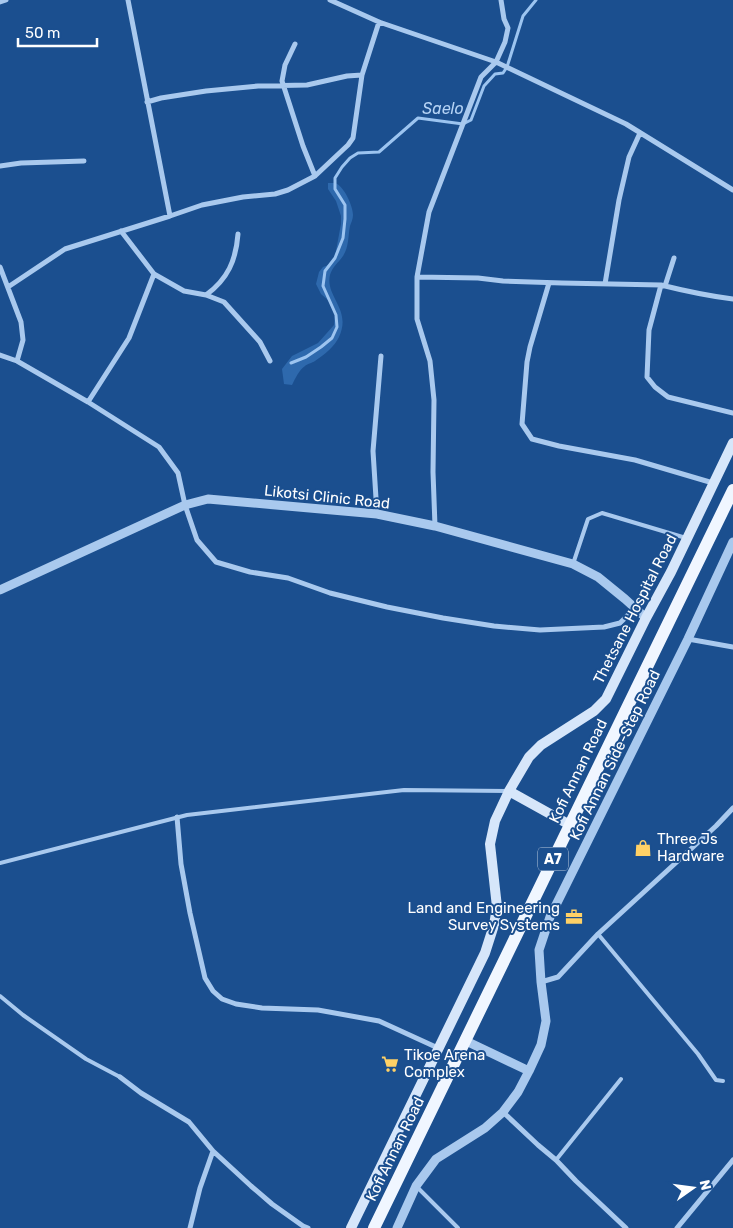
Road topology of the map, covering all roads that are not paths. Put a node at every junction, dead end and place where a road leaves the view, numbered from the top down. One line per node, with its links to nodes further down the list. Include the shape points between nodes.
1 (6, 0): 5 (street)
2 (128, 0): 12 (street)
3 (330, 0): 6 (street)
4 (501, 0): 9 (street, via 508,28)
5 (0, 2)
6 (339, 2): 7 (street)
7 (379, 22): 9 (street); 10 (street)
8 (295, 44): 11 (street, via 285,65)
9 (496, 62): 13 (street); 24 (street, via 481,77 429,212)
10 (362, 76): 11 (street); 16 (street, via 353,138)
11 (283, 86): 12 (street, via 206,91); 16 (street)
12 (147, 102): 18 (street)
13 (640, 133): 17 (street); 26 (street, via 630,157 620,200)
14 (84, 161): 15 (street)
15 (0, 166)
16 (315, 176): 18 (street, via 275,194 202,205)
17 (733, 190)
18 (170, 216): 19 (street)
19 (121, 231): 23 (street); 28 (street, via 65,248)
20 (238, 234): 29 (street, via 230,269 216,288)
21 (674, 258): 27 (street)
22 (0, 266): 28 (street)
23 (154, 274): 29 (street, via 184,292); 35 (street, via 129,338)
24 (416, 277): 25 (street); 42 (street, via 417,319 430,361 433,390)
25 (549, 283): 26 (street); 38 (street, via 527,362 522,424 532,439 635,460)
26 (605, 284): 27 (street)
27 (663, 285): 30 (street); 36 (street, via 649,330 647,377 668,397)
28 (8, 287): 33 (street, via 21,322 23,340)
29 (206, 295): 34 (street, via 224,302 260,342)
30 (733, 299)
31 (0, 355): 33 (street)
32 (381, 356): 41 (street, via 373,451)
33 (17, 361): 35 (street)
34 (270, 361)
35 (88, 402): 40 (street, via 160,447 178,473)
36 (733, 413)
37 (733, 443): 38 (main road, Thetsane Hospital Road)
38 (714, 483): 43 (main road, Thetsane Hospital Road)
39 (733, 490): 54 (main road, Kofi Annan Road / A7)
40 (185, 505): 41 (street, Likotsi Clinic Road, via 208,499); 46 (street, Likotsi Clinic Road); 47 (street, via 197,540 216,562 288,578 330,593 387,607 477,624 540,630 604,627 620,623)
41 (377, 514): 42 (street, Likotsi Clinic Road)
42 (436, 526): 45 (street, Likotsi Clinic Road)
43 (687, 539): 45 (lane, via 602,513 588,519); 48 (main road, Thetsane Hospital Road)
44 (733, 542): 49 (street, Kofi Annan Side-Step Road)
45 (573, 564): 47 (street, Likotsi Clinic Road, via 598,578)
46 (0, 590)
47 (635, 608): 48 (street, Likotsi Clinic Road)
48 (646, 618): 51 (main road, Thetsane Hospital Road, via 606,699 594,711 541,745)
49 (688, 640): 50 (street); 57 (street, Kofi Annan Side-Step Road, via 550,917 539,950)
50 (733, 647)
51 (509, 791): 53 (lane, via 404,790); 54 (main road); 60 (main road, Thetsane Hospital Road, via 495,821 490,844 497,907 494,925 484,953)
52 (733, 808): 56 (street)
53 (177, 817): 55 (lane); 60 (street, via 190,913 205,978 213,991 236,1004 318,1010 379,1021)
54 (570, 825): 59 (main road, Kofi Annan Road / A7)
55 (0, 863)
56 (598, 934): 57 (street, via 558,977); 64 (lane, via 716,1080)
57 (541, 982): 61 (street, Kofi Annan Side-Step Road, via 546,1021 541,1045)
58 (0, 996): 62 (lane, via 86,1059)
59 (466, 1041): 61 (street); 73 (main road, Kofi Annan Road / A7)
60 (438, 1048): 72 (main road, Thetsane Hospital Road)
61 (529, 1071): 65 (street, Kofi Annan Side-Step Road)
62 (120, 1077): 66 (street, via 189,1122)
63 (621, 1079): 67 (lane)
64 (722, 1081)
65 (503, 1112): 67 (street); 69 (street, Kofi Annan Side-Step Road, via 485,1128 436,1159)
66 (213, 1151): 70 (street); 71 (street, via 272,1204)
67 (556, 1160): 76 (street)
68 (733, 1160): 77 (street)
69 (416, 1186): 74 (street, Kofi Annan Side-Step Road); 75 (lane)
70 (190, 1228)
71 (308, 1228)
72 (351, 1228)
73 (374, 1228)
74 (396, 1228)
75 (458, 1228)
76 (626, 1228)
77 (677, 1228)

